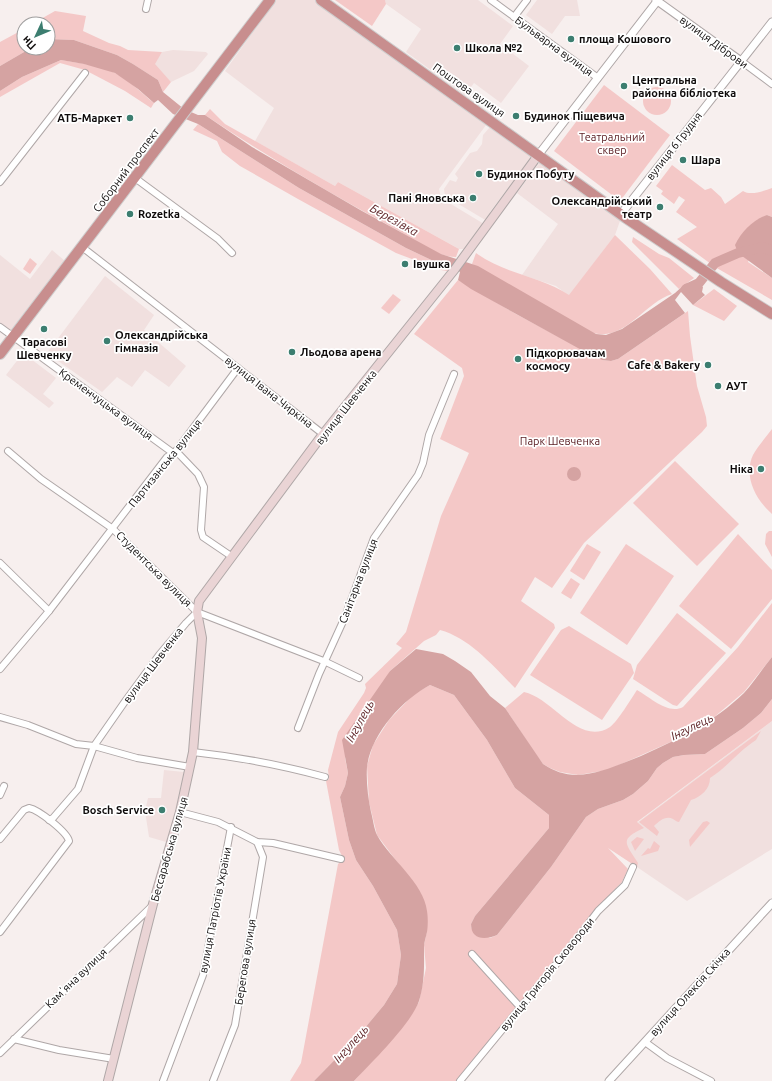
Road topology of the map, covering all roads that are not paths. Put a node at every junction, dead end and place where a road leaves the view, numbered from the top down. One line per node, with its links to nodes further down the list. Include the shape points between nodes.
1 (148, 0): 7 (street)
2 (270, 0): 15 (highway, Соборний проспект)
3 (321, 0): 14 (highway, Поштова вулиця)
4 (491, 0): 8 (street, Бульварна вулиця)
5 (527, 0): 8 (street)
6 (657, 0): 10 (street, вулиця Діброви); 12 (street, вулиця Шевченка)
7 (146, 9)
8 (514, 17): 12 (street, Бульварна вулиця)
9 (772, 22): 10 (street, вулиця 6 Грудня)
10 (741, 61): 13 (street, вулиця Діброви); 17 (street, вулиця 6 Грудня)
11 (85, 73): 16 (street)
12 (598, 78): 14 (street, вулиця Шевченка)
13 (772, 84)
14 (539, 154): 17 (highway, Поштова вулиця); 26 (main road, вулиця Шевченка, via 455,269)
15 (135, 178): 18 (highway, Соборний проспект); 19 (street, via 218,239)
16 (0, 182)
17 (621, 214): 20 (highway, Поштова вулиця)
18 (82, 247): 22 (highway, Соборний проспект); 24 (street, вулиця Івана Чиркіна)
19 (232, 253)
20 (772, 314)
21 (0, 326): 22 (street, Кременчуцька вулиця)
22 (14, 336): 23 (highway, Соборний проспект); 28 (street, Кременчуцька вулиця)
23 (0, 354)
24 (238, 368): 26 (street, вулиця Івана Чиркіна); 28 (street, Партизанська вулиця)
25 (454, 374): 34 (street, Санітарна вулиця, via 429,435 418,475 374,538)
26 (323, 434): 30 (main road, вулиця Шевченка)
27 (8, 451): 29 (street, Студентська вулиця, via 41,479)
28 (174, 452): 29 (street, Партизанська вулиця, via 167,457); 30 (street, Кременчуцька вулиця, via 198,474 204,487 201,530 203,538)
29 (113, 529): 32 (street, Партизанська вулиця); 33 (street, Студентська вулиця)
30 (231, 556): 33 (main road, вулиця Шевченка, via 198,601)
31 (0, 563): 32 (street)
32 (50, 611): 35 (street, Партизанська вулиця)
33 (197, 612): 34 (street, Студентська вулиця); 39 (street, вулиця Шевченка, via 159,655); 40 (main road, Бессарабська вулиця, via 202,638)
34 (326, 662): 36 (street, Студентська вулиця); 38 (street, Санітарна вулиця)
35 (0, 669)
36 (359, 678)
37 (0, 717): 39 (street, via 28,724 76,744)
38 (298, 728)
39 (94, 746): 41 (street, via 137,758); 46 (street, вулиця Шевченка, via 78,789 54,818)
40 (193, 752): 41 (main road, Бессарабська вулиця); 42 (street, via 232,757)
41 (190, 767): 45 (main road, Бессарабська вулиця)
42 (325, 777)
43 (4, 786): 44 (street)
44 (0, 795)
45 (180, 812): 47 (street); 53 (main road, Бессарабська вулиця)
46 (49, 820): 48 (street, via 35,810 26,809); 54 (street, via 68,836 68,844)
47 (231, 828): 49 (street); 62 (street, вулиця Патріотів України, via 203,975)
48 (0, 840)
49 (257, 842): 50 (street, via 273,842); 63 (street, Берегова вулиця, via 263,856 235,1025)
50 (341, 859)
51 (633, 867): 56 (street, вулиця Григорія Сковороди, via 625,885 598,911)
52 (772, 903): 58 (street, вулиця Олексія Скічка)
53 (153, 904): 57 (street, Камʼяна вулиця); 60 (main road, Бессарабська вулиця)
54 (0, 932)
55 (472, 954): 56 (street)
56 (520, 1007): 64 (street, вулиця Григорія Сковороди)
57 (14, 1039): 59 (street, Камʼяна вулиця); 60 (street)
58 (645, 1042): 65 (street, вулиця Олексія Скічка); 66 (street, via 667,1058)
59 (0, 1052)
60 (114, 1059): 61 (main road, Бессарабська вулиця)
61 (108, 1081)
62 (163, 1081)
63 (213, 1081)
64 (460, 1081)
65 (609, 1081)
66 (710, 1081)

